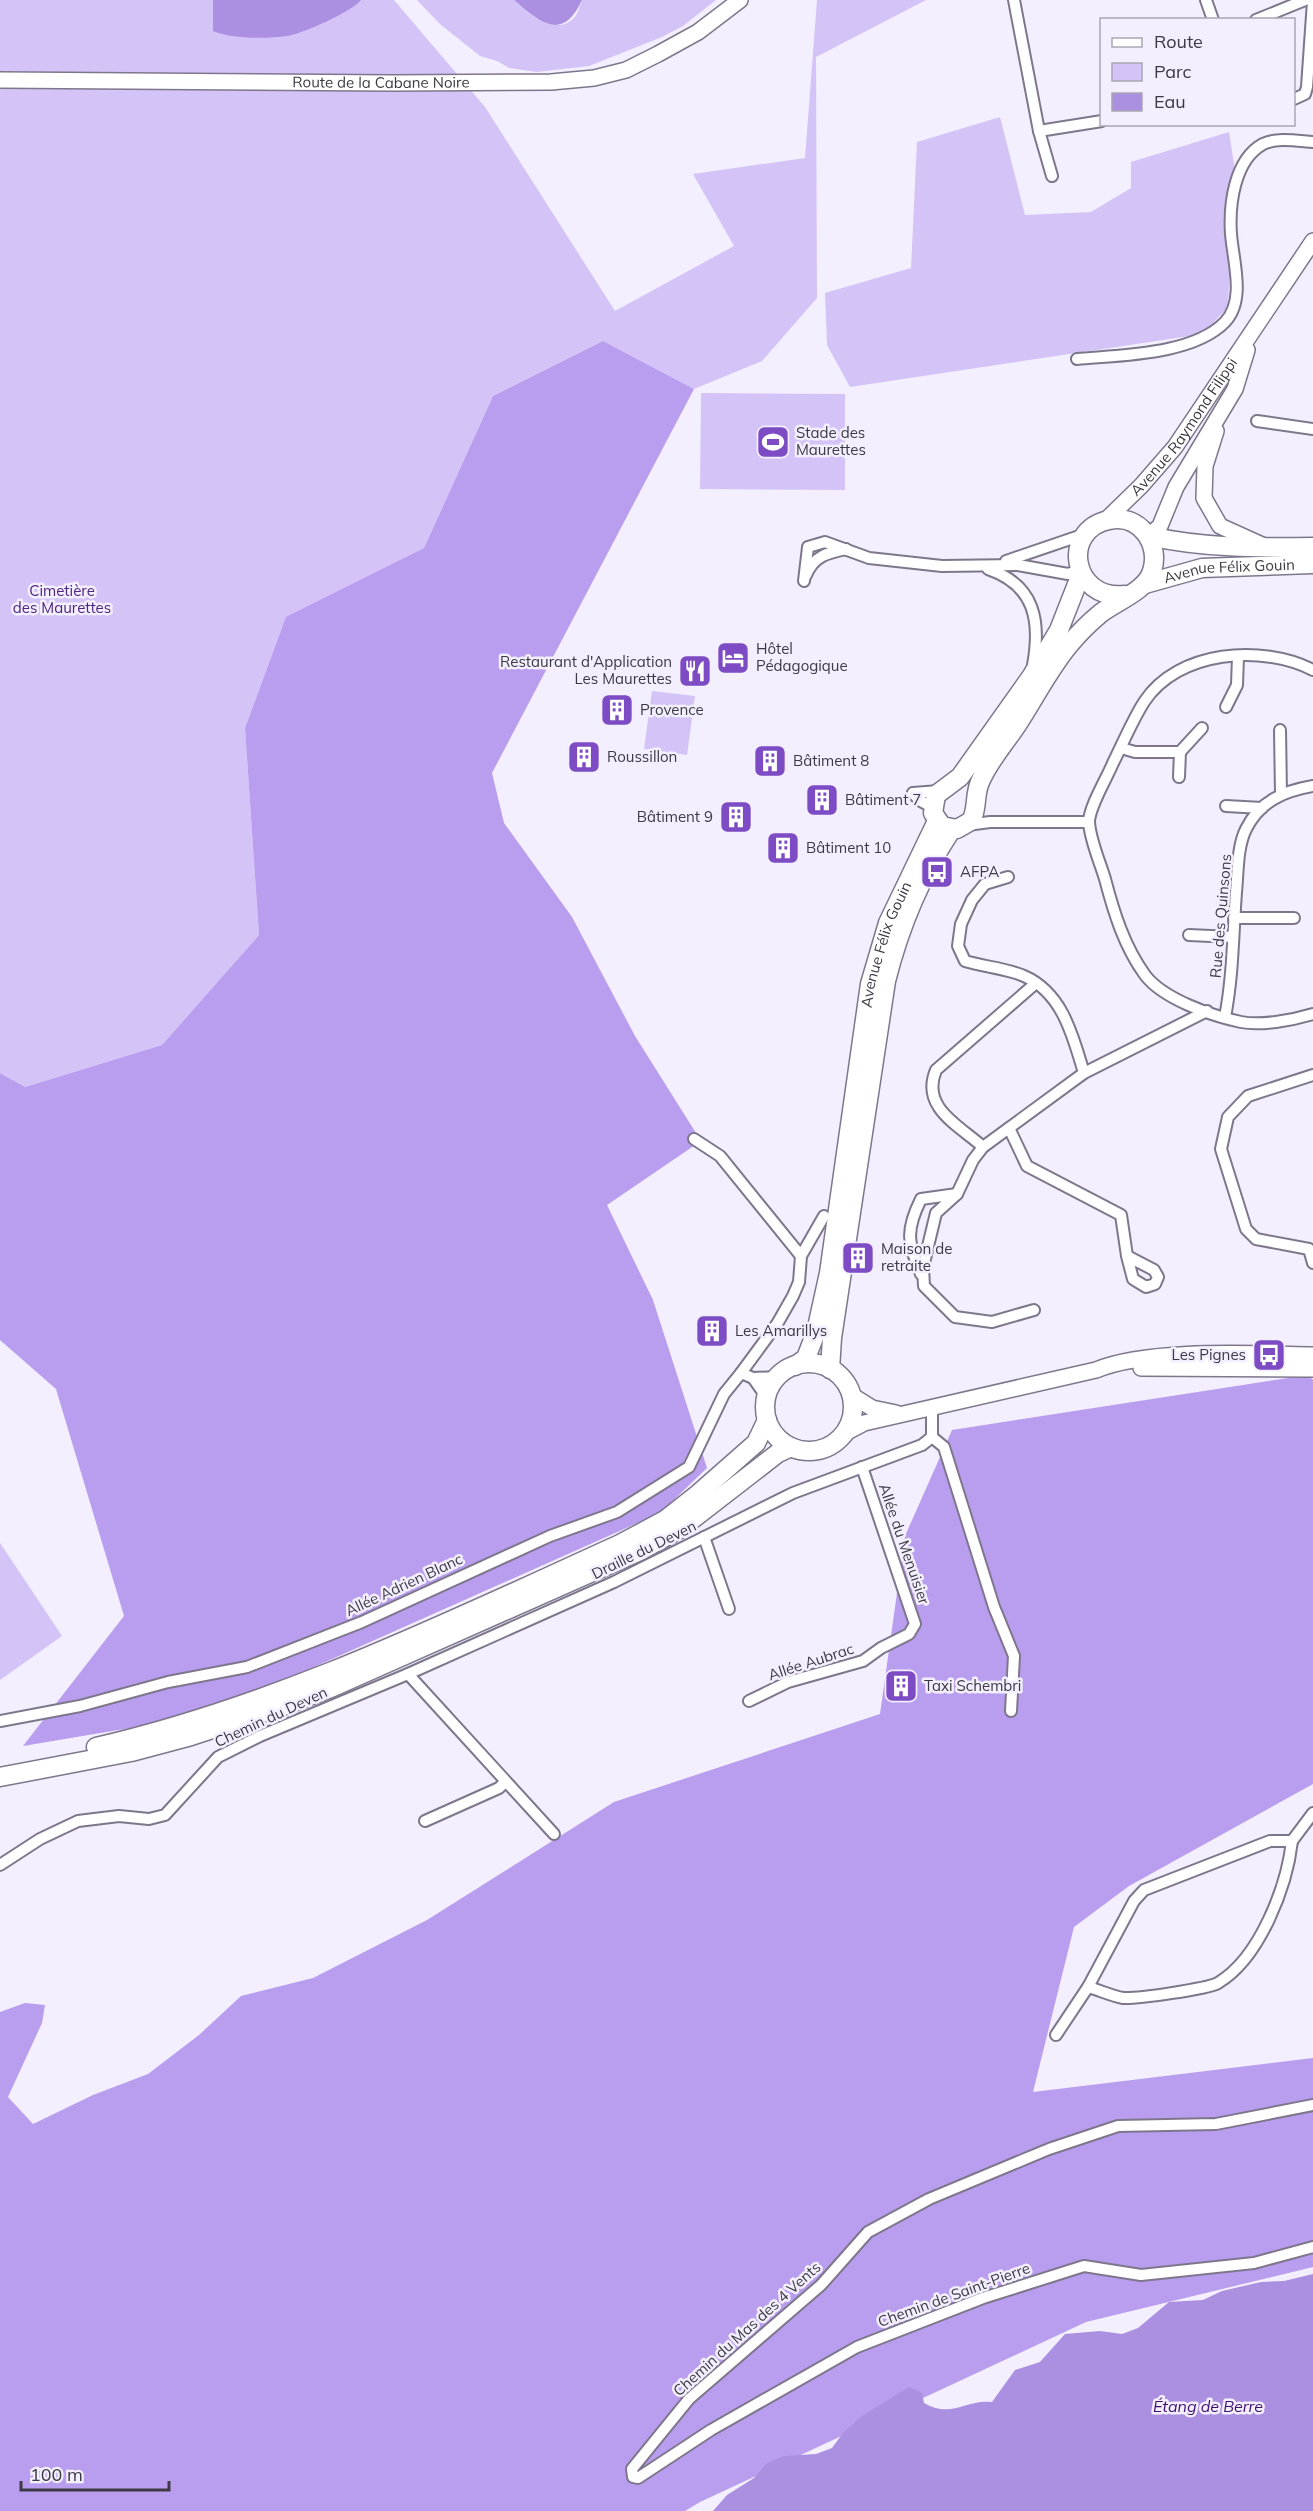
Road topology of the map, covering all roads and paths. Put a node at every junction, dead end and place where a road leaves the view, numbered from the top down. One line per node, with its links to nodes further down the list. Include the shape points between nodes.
1 (740, 0): 7 (main road, Route de la Cabane Noire, via 698,32 658,54 626,70 594,78 393,83)
2 (1014, 0): 10 (street)
3 (1206, 0): 5 (street)
4 (1311, 4): 6 (street); 8 (street, via 1307,87 1305,94)
5 (1212, 18)
6 (1263, 18)
7 (0, 80)
8 (1295, 98)
9 (1100, 120): 10 (street)
10 (1039, 131): 12 (street)
11 (1313, 142): 15 (street, via 1285,140 1264,144 1245,161 1237,177 1231,234 1236,297 1226,321 1204,339 1167,348)
12 (1052, 176)
13 (1313, 241): 14 (main road, Avenue Raymond Filippi)
14 (1256, 329): 16 (main road, Avenue Raymond Filippi); 19 (main road, Avenue Raymond Filippi, via 1175,447)
15 (1077, 359)
16 (1223, 411): 21 (main road, Avenue Raymond Filippi, via 1176,487 1160,526); 22 (main road, Avenue Raymond Filippi, via 1205,466 1204,498 1220,526)
17 (1257, 421): 18 (street)
18 (1313, 429)
19 (1106, 520): 20 (main road); 21 (main road, Avenue Félix Gouin, via 1127,520)
20 (1086, 534): 26 (street); 27 (main road, Avenue Félix Gouin, via 1078,557)
21 (1149, 536): 22 (main road, Avenue Félix Gouin, via 1187,544); 28 (main road, Avenue Félix Gouin, via 1155,561)
22 (1268, 548): 23 (main road, Avenue Félix Gouin)
23 (1313, 548)
24 (846, 549): 26 (street, via 869,558)
25 (1313, 564): 28 (main road, Avenue Félix Gouin, via 1202,568)
26 (982, 567): 27 (street, via 1018,565 1068,574); 32 (street, via 1020,586 1034,613 1038,631)
27 (1081, 572): 29 (main road, via 1097,591); 32 (main road, Avenue Félix Gouin, via 1059,630)
28 (1145, 584): 29 (main road, Avenue Félix Gouin)
29 (1125, 595): 42 (main road, Avenue Félix Gouin, via 1068,646 980,781)
30 (1238, 656): 31 (street, via 1280,657); 33 (street, via 1237,685); 36 (street, via 1206,661 1162,682 1144,702)
31 (1313, 670)
32 (1031, 677): 42 (main road, Avenue Félix Gouin, via 960,777)
33 (1226, 707)
34 (1202, 728): 37 (street)
35 (1280, 730): 40 (street)
36 (1121, 748): 37 (street, via 1135,752); 45 (street)
37 (1180, 752): 38 (street)
38 (1179, 777)
39 (1313, 786): 40 (street, Rue des Quinsons)
40 (1281, 794): 43 (street, Rue des Quinsons)
41 (1226, 807): 43 (street)
42 (953, 808): 44 (street); 44 (street); 69 (main road, Avenue Félix Gouin, via 900,895 880,945 870,984 829,1273 816,1332 806,1358); 70 (main road, Avenue Félix Gouin, via 898,932 886,981 832,1338)
43 (1262, 808): 47 (street, Rue des Quinsons, via 1245,830)
44 (990, 822): 45 (street)
45 (1089, 822): 52 (street, via 1128,949 1146,977 1174,999)
46 (1008, 877): 51 (street, via 985,884 972,900 961,924 958,946 965,961 1024,976)
47 (1234, 918): 48 (street); 50 (street, Rue des Quinsons)
48 (1294, 918)
49 (1189, 935): 50 (street)
50 (1233, 937): 54 (street, Rue des Quinsons)
51 (1036, 983): 55 (street, via 1055,1001 1071,1029); 59 (street, via 936,1070 931,1083 936,1102 951,1122)
52 (1207, 1011): 54 (street); 55 (street)
53 (1313, 1014): 54 (street, via 1242,1022)
54 (1225, 1017)
55 (1084, 1073): 57 (street)
56 (1313, 1075): 62 (street, via 1248,1096 1228,1118 1221,1149 1246,1229 1256,1239)
57 (1009, 1128): 59 (street); 64 (street, via 1027,1166 1121,1215)
58 (694, 1139): 63 (street, via 720,1156)
59 (983, 1147): 60 (street)
60 (957, 1194): 66 (street, via 936,1213); 66 (street, via 921,1199 910,1221 911,1249)
61 (824, 1216): 63 (street)
62 (1311, 1248): 65 (street)
63 (801, 1256): 73 (street, Allée Adrien Blanc, via 799,1282 793,1296)
64 (1127, 1256)
65 (1313, 1263)
66 (923, 1280): 67 (street, via 924,1286 955,1317 992,1322)
67 (1034, 1310)
68 (1313, 1355): 72 (main road, via 1162,1357)
69 (795, 1366): 70 (main road, via 813,1364); 74 (main road)
70 (831, 1369): 76 (main road, via 844,1380)
71 (1313, 1369): 72 (main road)
72 (1096, 1370): 78 (main road)
73 (741, 1373): 75 (street); 92 (street, Allée Adrien Blanc, via 724,1394 689,1467 617,1512 550,1536 362,1622 256,1664)
74 (778, 1377): 75 (street); 77 (main road)
75 (753, 1378): 77 (street)
76 (852, 1395): 79 (main road, via 872,1408); 81 (main road, via 853,1415)
77 (767, 1398): 80 (main road)
78 (932, 1407): 79 (main road); 82 (street)
79 (902, 1413): 81 (main road)
80 (767, 1419): 83 (main road, via 776,1436); 93 (main road, via 756,1443 665,1520 620,1545 384,1649 249,1703 129,1739)
81 (845, 1432): 83 (main road, via 821,1450)
82 (932, 1437): 84 (street, Draille du Deven, via 922,1445); 91 (street, via 944,1447 994,1607 1014,1656)
83 (791, 1447): 94 (main road, via 777,1453 681,1528 642,1550 333,1687 191,1736)
84 (862, 1467): 85 (street, Draille du Deven, via 793,1492); 87 (street, Allée du Menuisier, via 915,1624 909,1634)
85 (704, 1537): 86 (street); 88 (street, Draille du Deven, via 623,1578)
86 (729, 1609)
87 (881, 1648): 89 (street, Allée Aubrac, via 863,1661 788,1682)
88 (408, 1674): 90 (street, Draille du Deven); 95 (street)
89 (749, 1701)
90 (340, 1702): 100 (street, Chemin du Deven, via 218,1757 165,1815 78,1821)
91 (1011, 1711)
92 (0, 1721)
93 (0, 1765)
94 (0, 1777)
95 (505, 1782): 97 (street); 98 (street)
96 (1313, 1813): 99 (street)
97 (425, 1821)
98 (554, 1834)
99 (1292, 1841): 101 (street, via 1270,1841 1144,1890 1134,1901); 101 (street, via 1289,1865 1273,1914 1236,1969 1216,1984 1124,1998)
100 (0, 1865)
101 (1088, 1987): 102 (street)
102 (1056, 2036)
103 (1313, 2105): 105 (street, Chemin du Mas des 4 Vents, via 1216,2124 1118,2126 1049,2149 929,2199 868,2232 821,2285 689,2399 632,2469 633,2477)
104 (1313, 2247): 105 (street, Chemin de Saint-Pierre, via 1254,2263 1142,2275 1084,2266 983,2298 857,2347 711,2430)
105 (638, 2478)

